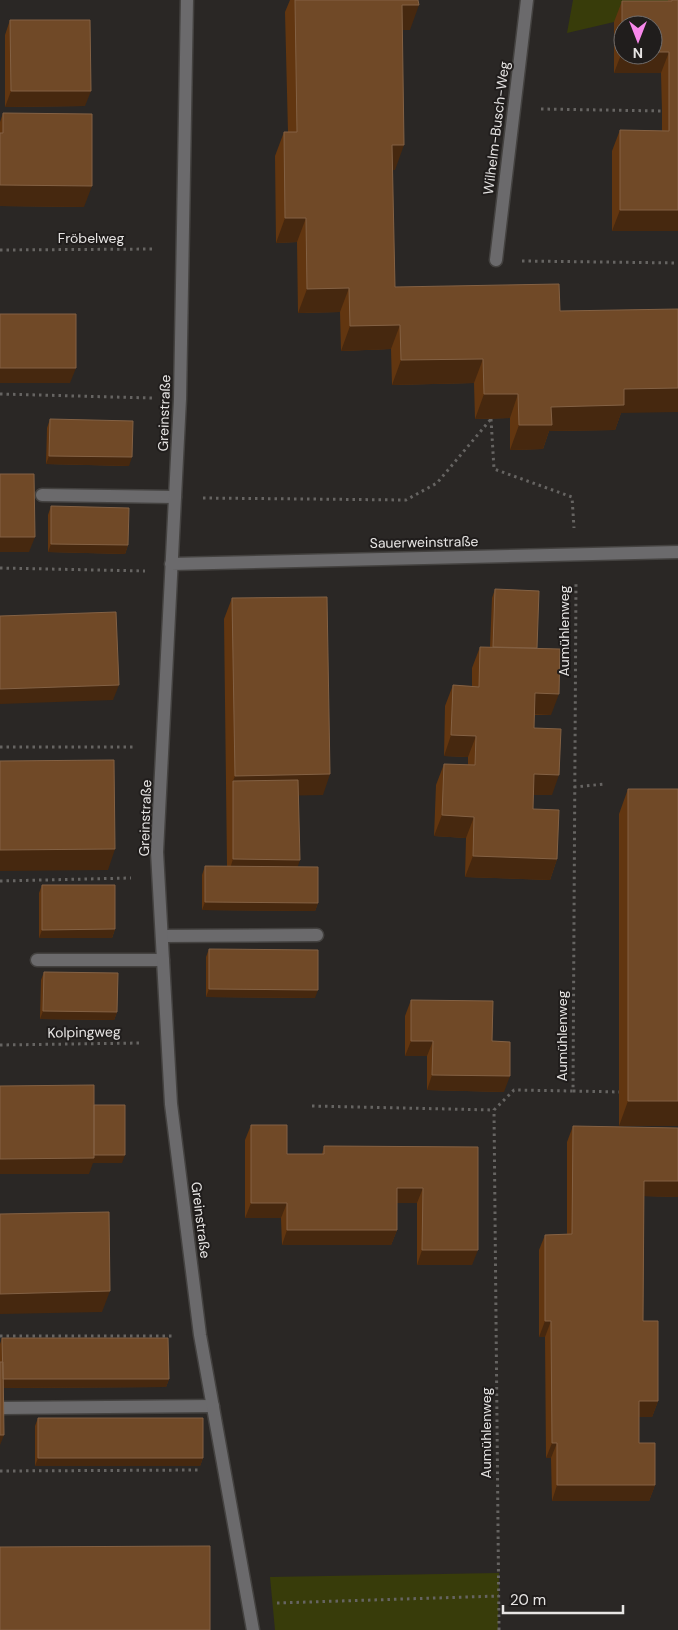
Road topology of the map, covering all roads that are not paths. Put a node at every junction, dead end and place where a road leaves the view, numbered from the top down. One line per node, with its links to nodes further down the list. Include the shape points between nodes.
1 (187, 0): 5 (street, Greinstraße, via 180,399)
2 (527, 0): 3 (street, Wilhelm-Busch-Weg)
3 (496, 260)
4 (42, 495): 5 (street)
5 (175, 497): 7 (street, Greinstraße)
6 (678, 552): 7 (street, Sauerweinstraße)
7 (171, 568): 8 (street, Greinstraße, via 157,852)
8 (162, 936): 9 (street); 11 (street, Greinstraße)
9 (317, 936)
10 (37, 960): 11 (street)
11 (163, 960): 12 (street, Greinstraße, via 171,1104 200,1336)
12 (213, 1406): 13 (street); 14 (street, Greinstraße)
13 (2, 1408)
14 (253, 1630)

